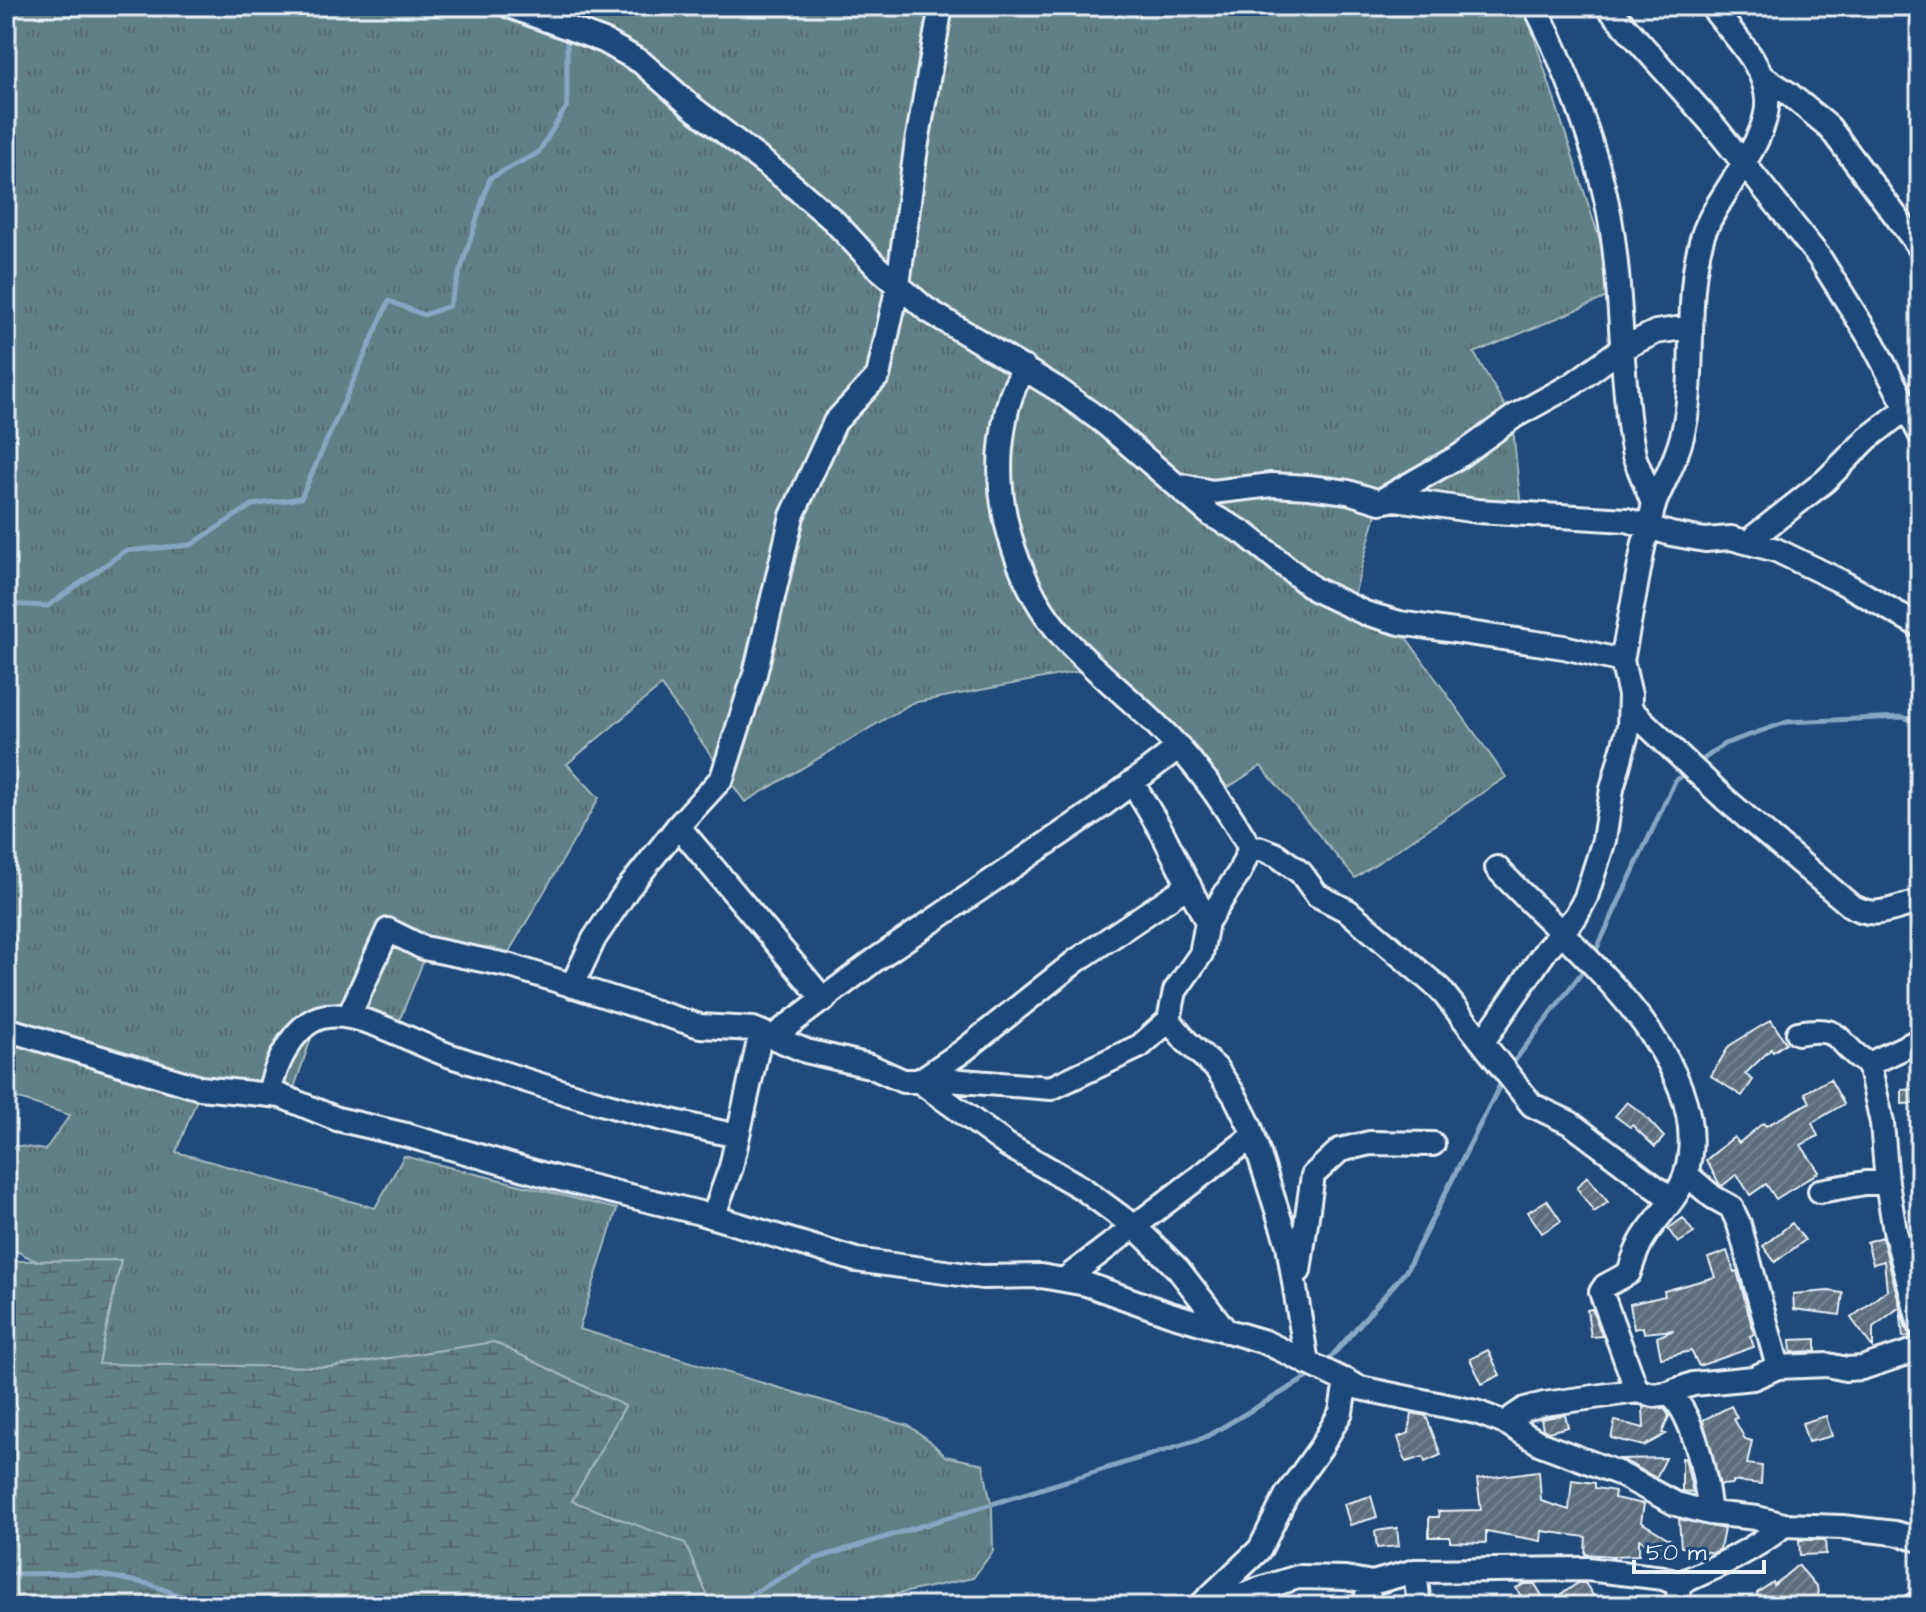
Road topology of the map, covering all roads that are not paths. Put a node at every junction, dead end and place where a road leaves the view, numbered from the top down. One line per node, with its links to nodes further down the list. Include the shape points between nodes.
1 (509, 6): 9 (street, via 604,41 641,62 834,221)
2 (941, 6): 9 (street)
3 (1535, 6): 11 (street, via 1569,87 1609,213)
4 (1607, 6): 7 (street)
5 (1711, 6): 6 (street)
6 (1763, 77): 7 (street, via 1765,121); 8 (street, via 1829,127)
7 (1743, 164): 10 (street, via 1708,220); 13 (street, via 1819,257)
8 (1920, 248)
9 (898, 285): 12 (street, via 926,309); 24 (street, via 878,376 835,422 792,516 755,674 722,778)
10 (1690, 327): 11 (street, via 1656,332); 17 (street, via 1690,376 1679,449)
11 (1621, 349): 16 (street); 17 (street, via 1634,456)
12 (1025, 368): 15 (street, via 1103,422); 22 (street, via 1004,415 999,469 1015,552 1035,596 1064,638)
13 (1912, 407): 14 (street); 18 (street, via 1868,438)
14 (1920, 434)
15 (1176, 484): 16 (street, via 1212,492 1309,487); 20 (street, via 1314,589 1365,613)
16 (1380, 502): 17 (street, via 1396,499 1477,511 1627,520)
17 (1652, 517): 18 (street, via 1705,540); 20 (street)
18 (1752, 542): 19 (street, via 1840,581)
19 (1920, 626)
20 (1622, 661): 21 (street)
21 (1630, 709): 28 (street, via 1725,799 1850,905 1864,913); 30 (street, via 1604,840 1586,897)
22 (1179, 747): 23 (street); 25 (street)
23 (1132, 782): 27 (street); 32 (street)
24 (678, 826): 31 (street, via 594,939); 32 (street)
25 (1250, 848): 29 (street); 39 (street, via 1277,855 1301,873 1317,895 1375,933 1440,989)
26 (1497, 868): 30 (street)
27 (1189, 885): 29 (street); 41 (street, via 1076,961)
28 (1920, 902)
29 (1207, 922): 34 (street, via 1201,954 1175,991)
30 (1560, 933): 39 (street); 46 (street, via 1611,982 1671,1064 1690,1129)
31 (572, 986): 33 (street, via 511,966 424,948 388,930); 37 (street, via 700,1026)
32 (824, 1000): 37 (street)
33 (349, 1016): 42 (street, via 319,1017 298,1033 283,1051); 43 (street, via 548,1088)
34 (1169, 1020): 41 (street, via 1140,1046 1051,1088); 44 (street, via 1216,1068)
35 (6, 1029): 42 (street, via 200,1088)
36 (1798, 1033): 40 (street, via 1831,1031)
37 (768, 1034): 41 (street, via 903,1081); 43 (street)
38 (1920, 1040): 40 (street)
39 (1481, 1041): 49 (street, via 1532,1105 1570,1123)
40 (1869, 1064): 47 (street, via 1882,1123)
41 (921, 1080): 51 (street, via 1007,1145 1082,1188)
42 (269, 1095): 50 (street, via 337,1119)
43 (737, 1136): 50 (street)
44 (1253, 1136): 51 (street); 53 (street, via 1288,1245)
45 (1433, 1144): 53 (street, via 1370,1143 1340,1150 1313,1175)
46 (1686, 1174): 49 (street); 58 (street, via 1731,1207)
47 (1887, 1183): 48 (street); 54 (street)
48 (1820, 1191)
49 (1671, 1199): 60 (street, via 1643,1237 1629,1273 1601,1292)
50 (713, 1217): 52 (street, via 856,1260 982,1277)
51 (1136, 1228): 52 (street); 55 (street, via 1178,1269)
52 (1064, 1280): 55 (street)
53 (1296, 1290): 57 (street)
54 (1920, 1325)
55 (1226, 1331): 57 (street, via 1265,1342)
56 (1920, 1349): 58 (street, via 1862,1368)
57 (1307, 1363): 59 (street)
58 (1778, 1367): 61 (street, via 1753,1378 1693,1384)
59 (1346, 1380): 62 (street, via 1360,1388 1476,1412); 70 (street, via 1341,1412 1286,1496 1260,1549)
60 (1637, 1391): 61 (street); 62 (street, via 1534,1407)
61 (1668, 1393): 63 (street, via 1694,1439)
62 (1508, 1424): 63 (street, via 1676,1504)
63 (1710, 1513): 64 (street)
64 (1784, 1525): 65 (street, via 1842,1527); 68 (street)
65 (1920, 1540)
66 (1415, 1571): 67 (street); 68 (street, via 1587,1569 1663,1578); 72 (street)
67 (1372, 1583): 70 (street, via 1298,1577); 71 (street)
68 (1678, 1595)
69 (1920, 1601): 73 (street)
70 (1202, 1606)
71 (1363, 1606)
72 (1419, 1606)
73 (1913, 1606)

